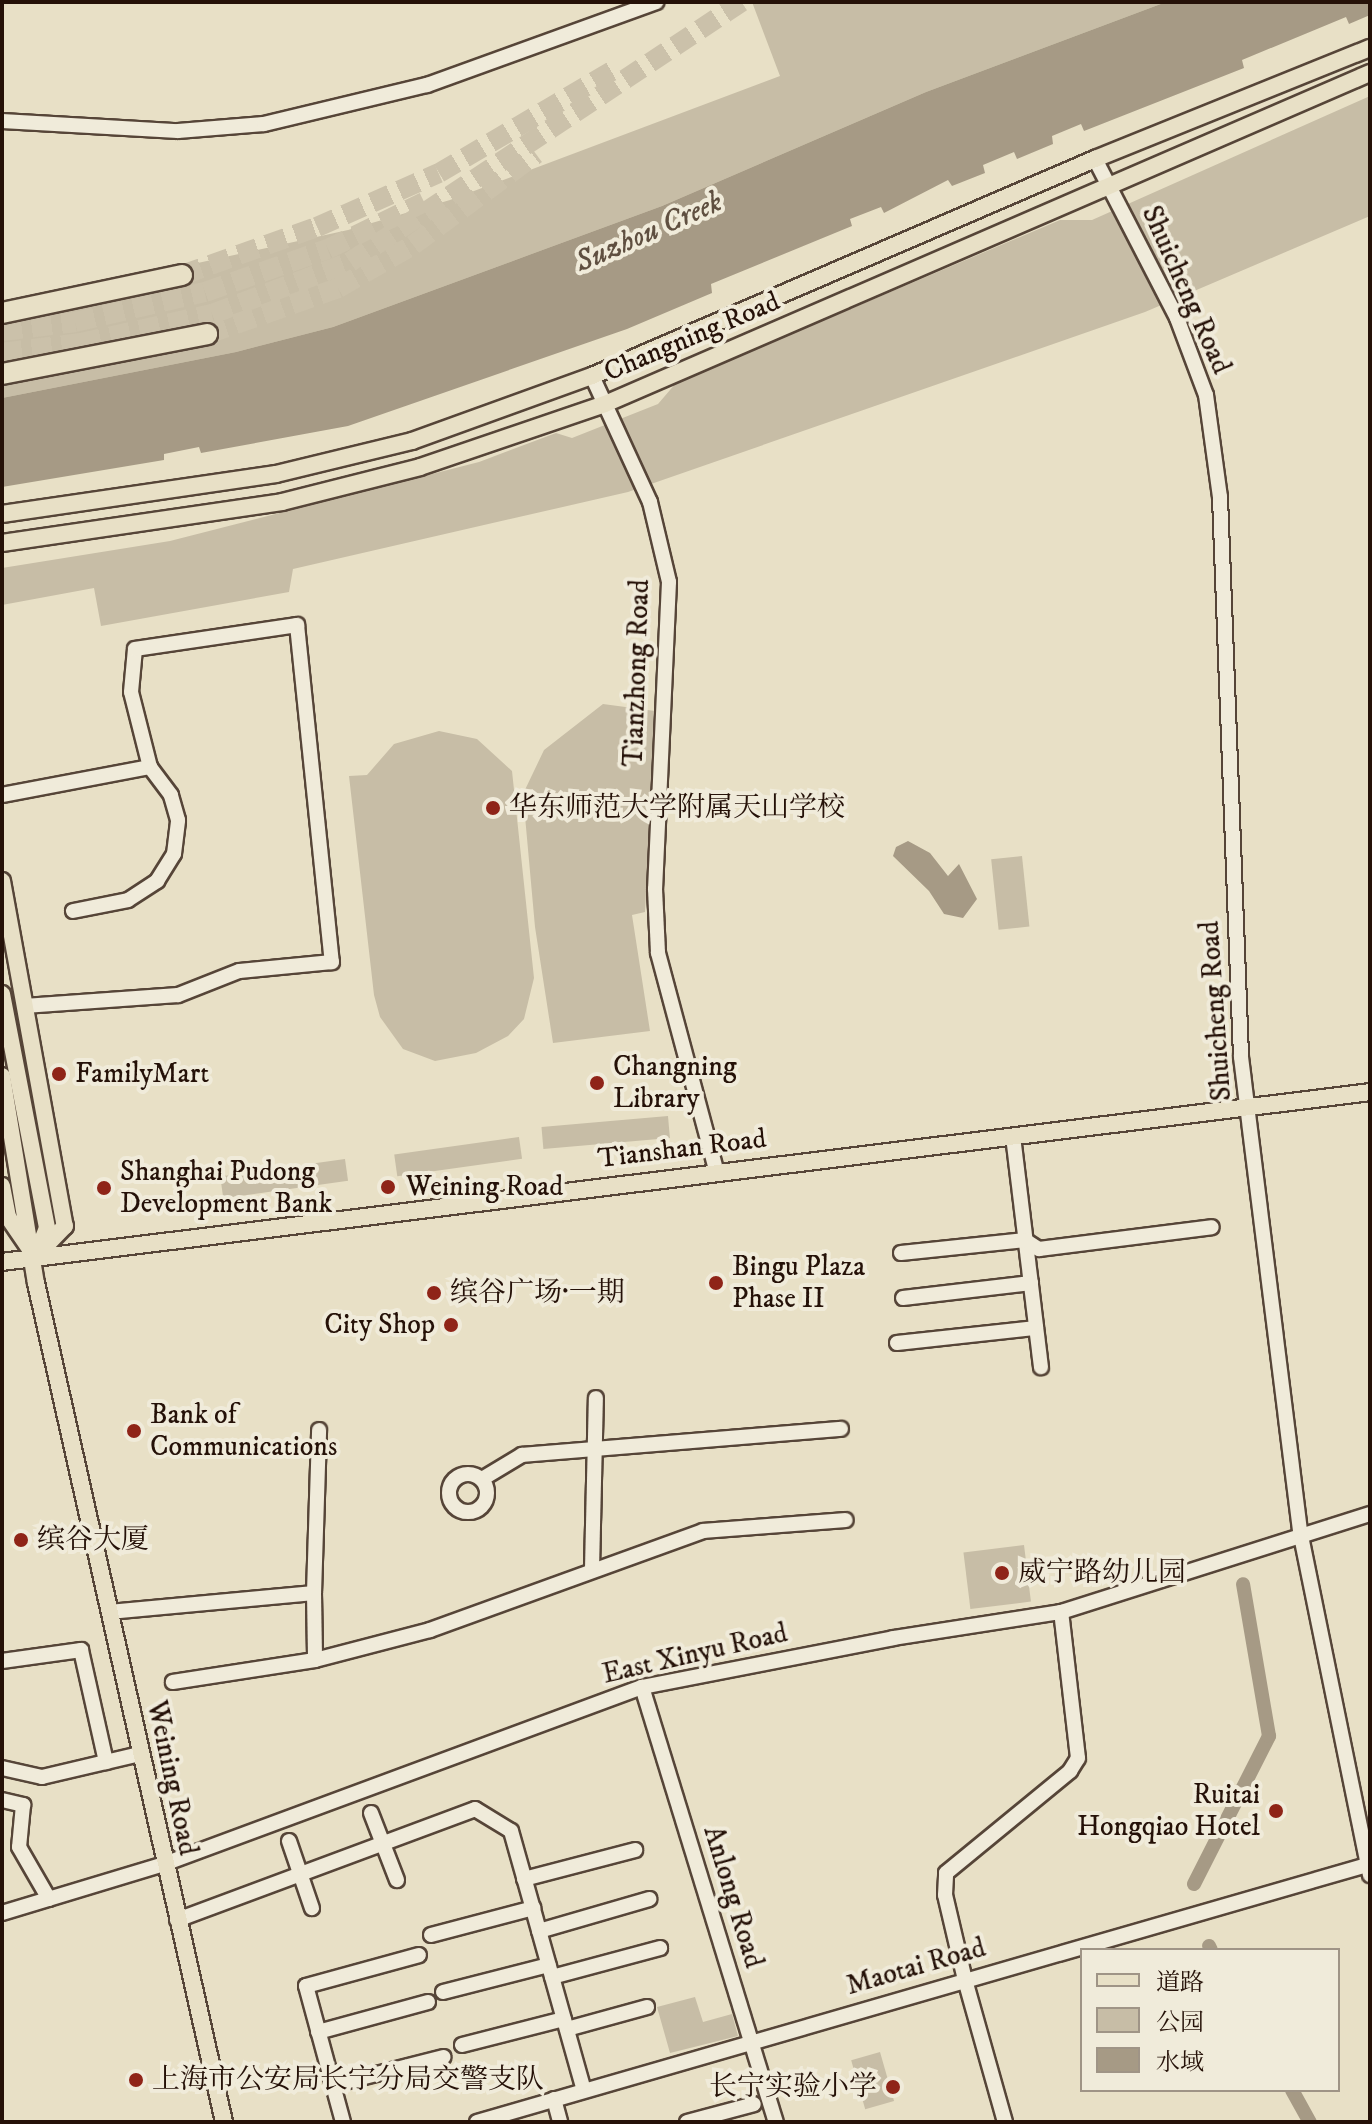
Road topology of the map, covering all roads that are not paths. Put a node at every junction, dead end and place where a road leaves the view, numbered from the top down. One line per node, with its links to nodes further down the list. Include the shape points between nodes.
1 (656, 2): 4 (street, via 427,85 264,124 178,131)
2 (1370, 48): 5 (main road, Changning Road)
3 (1370, 73): 6 (main road, Changning Road)
4 (2, 121)
5 (1095, 159): 6 (street, Shuicheng Road); 11 (main road, Changning Road)
6 (1109, 185): 12 (main road, Changning Road); 23 (street, Shuicheng Road, via 1177,318 1206,395 1220,497 1241,1057)
7 (182, 275): 8 (highway)
8 (2, 313)
9 (207, 334): 10 (highway)
10 (2, 374)
11 (592, 376): 12 (street, Tianzhong Road); 13 (main road, Changning Road, via 412,441 276,474)
12 (605, 404): 14 (main road, Changning Road, via 420,467 282,502); 25 (street, Tianzhong Road, via 650,502 669,582 655,889 658,953)
13 (2, 514)
14 (2, 543)
15 (150, 767): 16 (street); 18 (street, via 175,807 174,854 157,881 128,900); 20 (street, via 131,692 135,649 297,625 332,962 239,971 178,995)
16 (2, 795)
17 (2, 881): 20 (main road)
18 (73, 911)
19 (2, 994): 30 (main road, Weining Road, via 47,1228)
20 (24, 1006): 30 (main road, via 65,1226)
21 (2, 1076): 30 (main road, Weining Road)
22 (1370, 1092): 23 (main road, Tianshan Road)
23 (1248, 1107): 24 (main road, Tianshan Road); 44 (street, Shuicheng Road)
24 (1013, 1136): 25 (main road, Tianshan Road); 28 (street)
25 (716, 1170): 30 (main road, Tianshan Road)
26 (2, 1186): 30 (main road, Weining Road, via 8,1217)
27 (1212, 1227): 28 (street, via 1039,1249)
28 (1025, 1240): 29 (street); 32 (street)
29 (901, 1253)
30 (35, 1257): 31 (main road, Tianshan Road); 47 (main road, Weining Road, via 36,1283)
31 (2, 1262)
32 (1031, 1283): 33 (street); 34 (street)
33 (903, 1298)
34 (1036, 1328): 35 (street); 36 (street)
35 (897, 1343)
36 (1041, 1367)
37 (596, 1398): 40 (street)
38 (841, 1429): 40 (street)
39 (319, 1430): 46 (street)
40 (594, 1451): 41 (street, via 522,1455); 45 (street)
41 (482, 1479)
42 (1370, 1514): 44 (street, East Xinyu Road)
43 (846, 1520): 45 (street, via 703,1531)
44 (1301, 1536): 48 (street, East Xinyu Road); 62 (street, Shuicheng Road)
45 (592, 1569): 49 (street, via 430,1630)
46 (314, 1593): 47 (street); 49 (street)
47 (109, 1612): 53 (main road, Weining Road)
48 (1061, 1612): 52 (street, East Xinyu Road, via 893,1638); 79 (street, via 1078,1758 1070,1771 946,1873 945,1895)
49 (315, 1660): 51 (street)
50 (2, 1661): 54 (street, via 81,1650)
51 (173, 1682)
52 (642, 1687): 61 (street, East Xinyu Road); 85 (street, Anlong Road)
53 (140, 1754): 54 (street); 61 (main road, Weining Road)
54 (106, 1762): 55 (street, via 42,1777)
55 (2, 1768)
56 (2, 1800): 66 (street, via 23,1805 19,1847)
57 (371, 1813): 59 (street)
58 (289, 1841): 63 (street)
59 (383, 1843): 63 (street); 64 (street, via 475,1809 511,1831); 65 (street)
60 (635, 1850): 64 (street)
61 (164, 1864): 66 (street, East Xinyu Road); 71 (main road, Weining Road)
62 (1369, 1868): 75 (street, Maotai Road)
63 (300, 1874): 68 (street); 71 (street)
64 (524, 1879): 69 (street)
65 (397, 1880)
66 (49, 1899): 70 (street, East Xinyu Road)
67 (649, 1899): 72 (street)
68 (312, 1908)
69 (533, 1908): 72 (street); 73 (street)
70 (2, 1913)
71 (177, 1920): 92 (main road, Weining Road)
72 (539, 1931): 78 (street)
73 (431, 1935)
74 (660, 1948): 78 (street)
75 (1080, 1948)
76 (1080, 1948): 79 (street, Maotai Road)
77 (419, 1955): 84 (street, via 306,1986)
78 (550, 1971): 80 (street); 83 (street)
79 (965, 1980): 85 (street, Maotai Road); 98 (street)
80 (443, 1992)
81 (428, 2002): 84 (street)
82 (647, 2007): 83 (street)
83 (566, 2024): 86 (street); 89 (street)
84 (318, 2032): 88 (street)
85 (749, 2042): 89 (street, Maotai Road); 97 (street, Anlong Road)
86 (462, 2045)
87 (444, 2057): 88 (street)
88 (333, 2085): 93 (street)
89 (584, 2090): 90 (street, Maotai Road)
90 (554, 2099): 94 (street, Maotai Road); 95 (street)
91 (754, 2104): 96 (street)
92 (224, 2122)
93 (343, 2122)
94 (477, 2122)
95 (560, 2122)
96 (687, 2122)
97 (776, 2122)
98 (1005, 2122)

